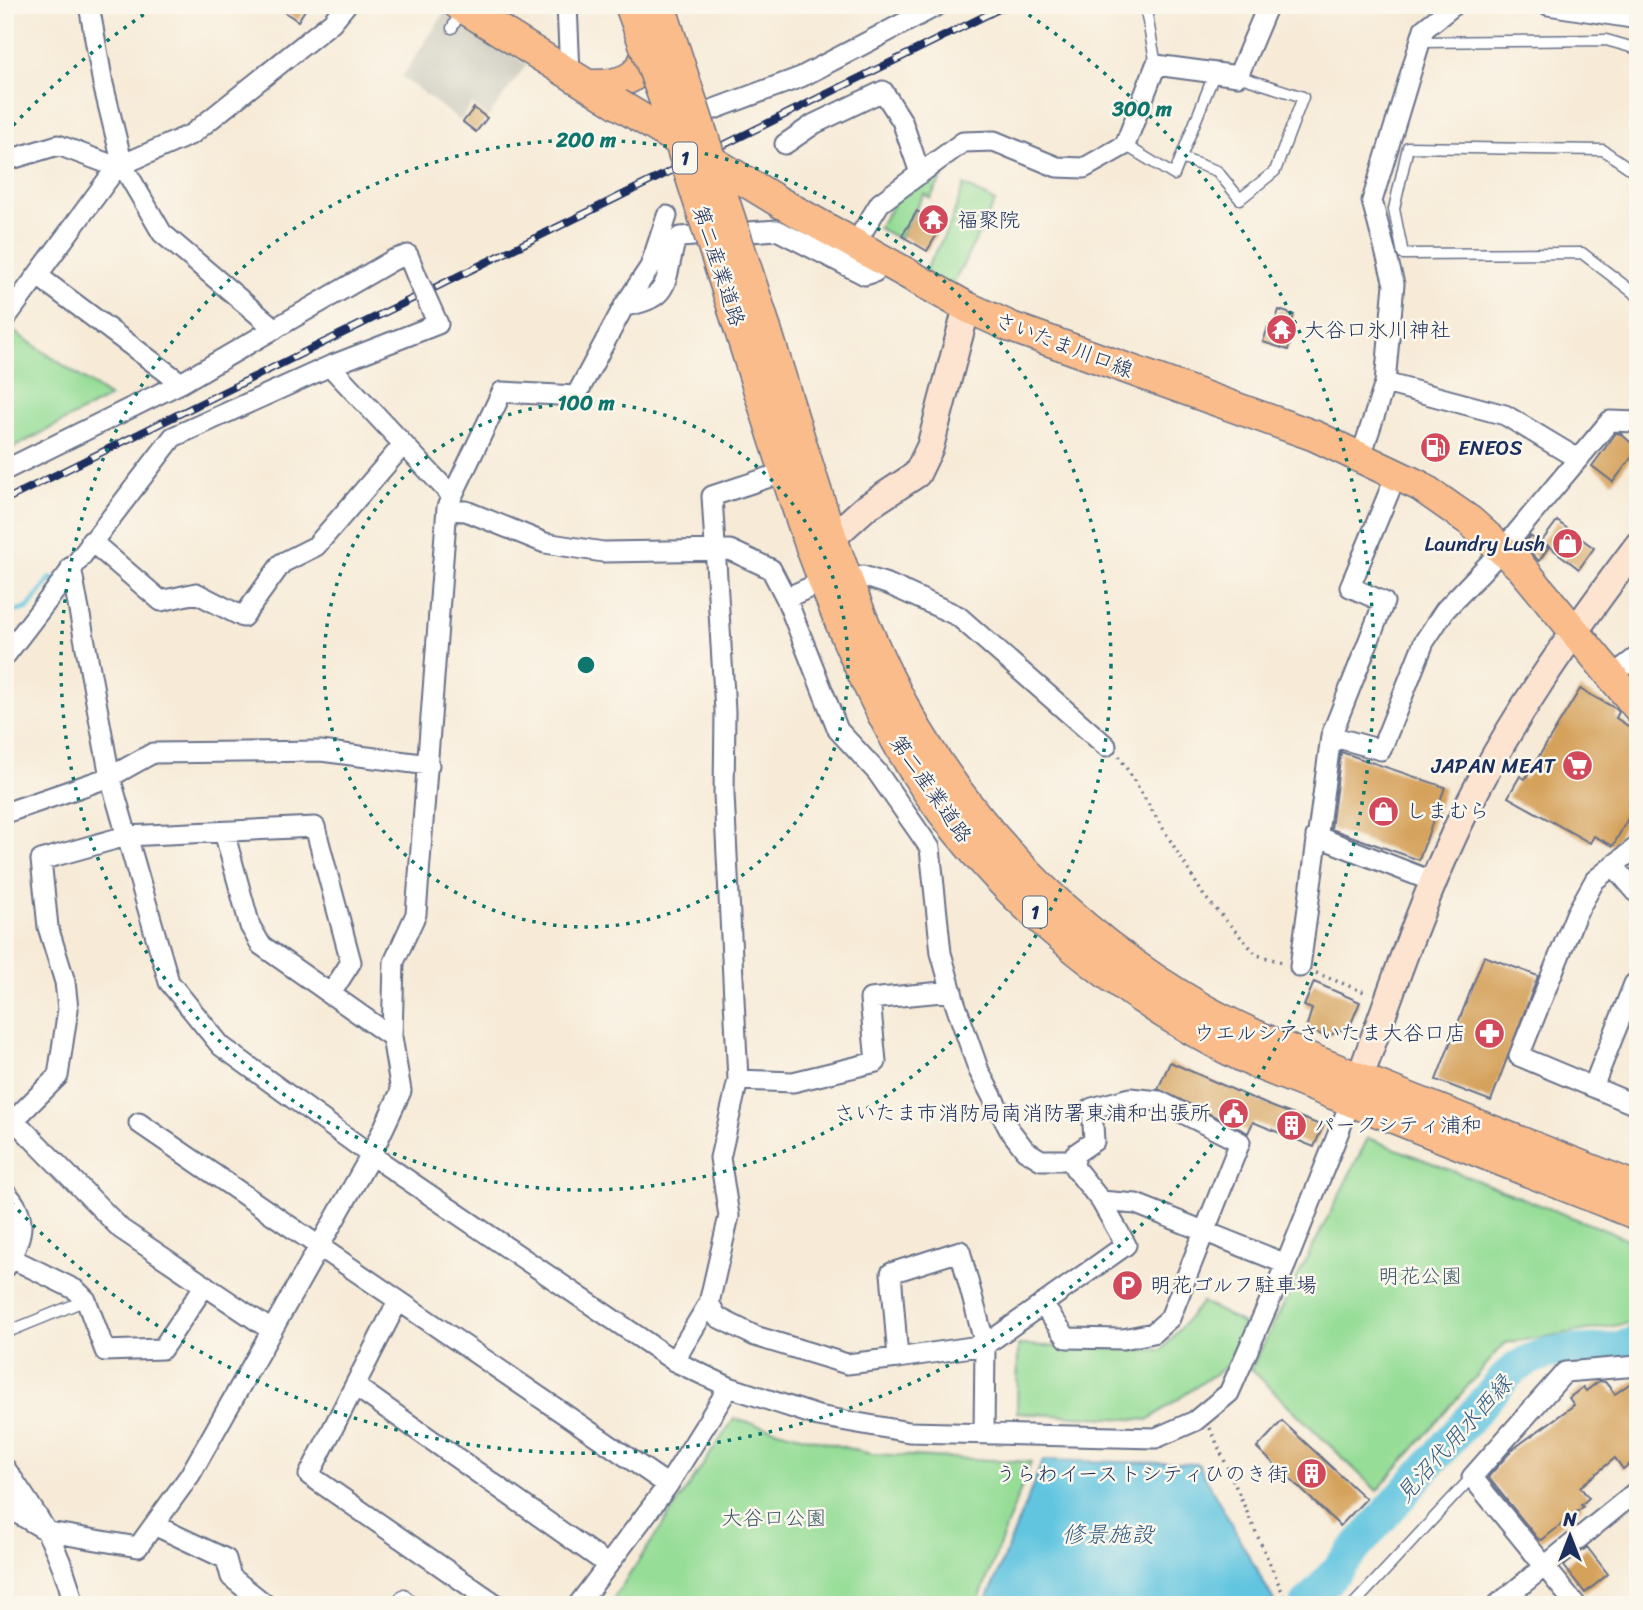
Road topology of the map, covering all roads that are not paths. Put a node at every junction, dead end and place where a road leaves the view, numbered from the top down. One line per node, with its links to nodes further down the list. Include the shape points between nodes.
1 (89, 5): 28 (street)
2 (346, 5): 28 (street, via 332,22 192,134)
3 (567, 5): 20 (street)
4 (630, 5): 15 (main road, 第二産業道路 / 1, bridge)
5 (660, 5): 21 (main road, 第二産業道路 / 1, bridge)
6 (938, 5): 21 (street, via 801,77)
7 (1145, 5): 17 (lane)
8 (1268, 5): 19 (street)
9 (1454, 5): 14 (street, via 1424,29)
10 (1548, 5): 11 (street)
11 (1613, 10): 13 (street)
12 (460, 12): 20 (main road, さいたま川口線 / 1)
13 (1638, 19)
14 (1420, 41): 16 (lane, via 1606,40); 43 (street, via 1372,201 1394,284)
15 (647, 49): 20 (main road, via 643,66 626,80); 22 (main road, 第二産業道路 / 1, bridge)
16 (1638, 49)
17 (1156, 65): 18 (street); 24 (street)
18 (1215, 72): 19 (street); 25 (lane)
19 (1238, 76): 25 (lane, via 1303,97 1275,171 1240,199 1217,171)
20 (580, 79): 22 (main road, さいたま川口線 / 1, bridge)
21 (698, 115): 27 (main road, 第二産業道路 / 1, bridge)
22 (680, 143): 27 (main road, さいたま川口線 / 1, bridge); 38 (main road, 第二産業道路 / 1, bridge)
23 (785, 144): 29 (street, via 814,124 883,91 902,121)
24 (1125, 145): 25 (lane, via 1174,175); 29 (street, via 1084,168 1057,167 994,141 963,142)
25 (1181, 158)
26 (5, 160): 28 (street, via 58,145)
27 (713, 163): 32 (main road, さいたま川口線 / 1, bridge); 38 (main road, 第二産業道路 / 1, bridge)
28 (120, 167): 34 (street); 40 (street, via 162,233)
29 (920, 173): 32 (street, via 880,203)
30 (1638, 174): 35 (lane, via 1602,150 1408,147 1394,209 1404,254 1582,253)
31 (667, 216): 36 (street, via 650,267)
32 (855, 244): 33 (main road, さいたま川口線 / 1)
33 (882, 260): 36 (street, via 875,272 865,275 777,230 680,237 661,294 650,302); 37 (main road, さいたま川口線 / 1)
34 (38, 276): 39 (street); 42 (street)
35 (1638, 296)
36 (624, 306): 51 (street, via 576,396 502,392)
37 (967, 306): 46 (main road, さいたま川口線 / 1, via 1051,343); 52 (street, via 930,447 916,474 864,509)
38 (746, 308): 49 (main road, 第二産業道路 / 1); 52 (main road, 第二産業道路 / 1)
39 (5, 319)
40 (275, 329): 41 (street, bridge, via 408,255 438,324); 42 (street)
41 (330, 366): 45 (street); 53 (street, via 173,437)
42 (181, 383): 48 (street)
43 (1385, 383): 46 (street); 47 (street, via 1505,415)
44 (1638, 422): 47 (street, via 1610,421)
45 (403, 444): 51 (street); 53 (street, via 316,546 282,563 243,617 196,593 161,601)
46 (1361, 456): 50 (main road, さいたま川口線 / 1)
47 (1578, 459): 55 (street)
48 (5, 470)
49 (785, 472): 56 (street, via 712,496); 58 (main road, 第二産業道路 / 1)
50 (1397, 473): 55 (main road, さいたま川口線 / 1, via 1448,504); 65 (street, via 1350,587 1384,602)
51 (449, 503): 56 (street, via 545,543 603,552); 67 (street)
52 (833, 537): 58 (main road, 第二産業道路 / 1)
53 (91, 541): 57 (street)
54 (1638, 545): 60 (street)
55 (1503, 549): 60 (main road, さいたま川口線 / 1); 65 (street, via 1445,610 1424,642 1381,750)
56 (715, 551): 59 (street, via 730,550 771,569); 82 (street)
57 (69, 569): 61 (street); 68 (street)
58 (836, 581): 59 (street); 66 (street, via 863,576 958,616); 84 (main road, 第二産業道路 / 1, via 925,744 960,796 1013,860 1059,905 1128,959 1206,1010 1319,1063)
59 (786, 598): 79 (street, via 838,730 877,772 930,848 942,953)
60 (1574, 629): 63 (main road, さいたま川口線 / 1); 75 (street, via 1485,774)
61 (5, 656)
62 (1638, 656): 63 (street)
63 (1612, 676): 64 (main road, さいたま川口線 / 1)
64 (1638, 708)
65 (1331, 736): 72 (street)
66 (1106, 746)
67 (429, 765): 68 (street, via 321,751 153,753); 81 (street, via 416,915 394,962)
68 (110, 777): 69 (street); 71 (street)
69 (5, 813)
70 (224, 832): 71 (street); 80 (street, via 250,926 261,945); 80 (street, via 315,827 351,962)
71 (126, 836): 87 (street, via 41,860 48,927 68,1009 58,1076); 88 (street, via 169,982 221,1046)
72 (1317, 836): 75 (street); 77 (street)
73 (1638, 846): 74 (street)
74 (1613, 865): 76 (street); 83 (street, via 1595,880 1576,914 1519,1056)
75 (1434, 882): 84 (street)
76 (1638, 894)
77 (1300, 967)
78 (1638, 981): 83 (street)
79 (952, 991): 82 (street, via 870,999 876,1062 793,1082); 89 (street, via 979,1070 1009,1129 1025,1150 1041,1160)
80 (330, 995): 81 (street)
81 (392, 1037): 88 (street, via 401,1091)
82 (738, 1080): 101 (street, via 720,1158 729,1216)
83 (1593, 1087): 85 (street)
84 (1356, 1090): 90 (main road, 第二産業道路 / 1); 93 (main road, 第二産業道路 / 1); 97 (street)
85 (1638, 1106)
86 (139, 1123): 95 (street)
87 (10, 1125): 98 (street, via 121,1229)
88 (371, 1155): 95 (street); 107 (street)
89 (1075, 1160): 92 (street, via 1074,1167); 94 (street, via 1075,1154 1094,1141 1092,1108 1130,1098 1159,1101 1240,1142)
90 (1638, 1188)
91 (5, 1192): 96 (street, via 23,1220 22,1235)
92 (1101, 1201): 94 (street, via 1136,1204); 102 (street, via 1126,1245)
93 (1638, 1215)
94 (1206, 1231): 97 (street); 102 (street, via 1170,1318 1153,1333 1123,1339 1067,1338)
95 (320, 1247): 100 (street); 103 (street)
96 (7, 1260): 99 (street, via 76,1290)
97 (1286, 1264): 111 (street, via 1229,1393 1195,1421 1156,1438)
98 (205, 1285): 99 (street, via 162,1349 105,1351); 103 (street)
99 (86, 1300): 104 (lane)
100 (398, 1301): 109 (street); 114 (street)
101 (709, 1303): 106 (street, via 717,1317 755,1336 847,1364); 107 (street)
102 (1042, 1304): 105 (street)
103 (271, 1330): 117 (street, via 190,1475)
104 (5, 1333)
105 (985, 1345): 106 (street); 106 (street, via 960,1251 891,1273); 111 (street)
106 (898, 1358)
107 (674, 1360): 110 (street)
108 (1638, 1366): 113 (street, via 1565,1373)
109 (355, 1387): 119 (street); 125 (street, via 309,1475)
110 (729, 1387): 111 (street, via 818,1416 909,1432); 114 (street)
111 (984, 1433)
112 (5, 1468): 118 (street)
113 (1472, 1477): 120 (street); 127 (lane)
114 (668, 1485): 119 (street)
115 (1638, 1490): 120 (street)
116 (5, 1506): 118 (street)
117 (153, 1525): 118 (street, via 138,1547); 122 (street, via 226,1559 231,1577)
118 (50, 1532): 121 (street)
119 (607, 1564): 126 (street)
120 (1544, 1564): 128 (street); 129 (street)
121 (74, 1605)
122 (266, 1605)
123 (392, 1605): 124 (lane, via 404,1594)
124 (415, 1605)
125 (497, 1605)
126 (578, 1605)
127 (1353, 1605)
128 (1497, 1605)
129 (1576, 1605)

